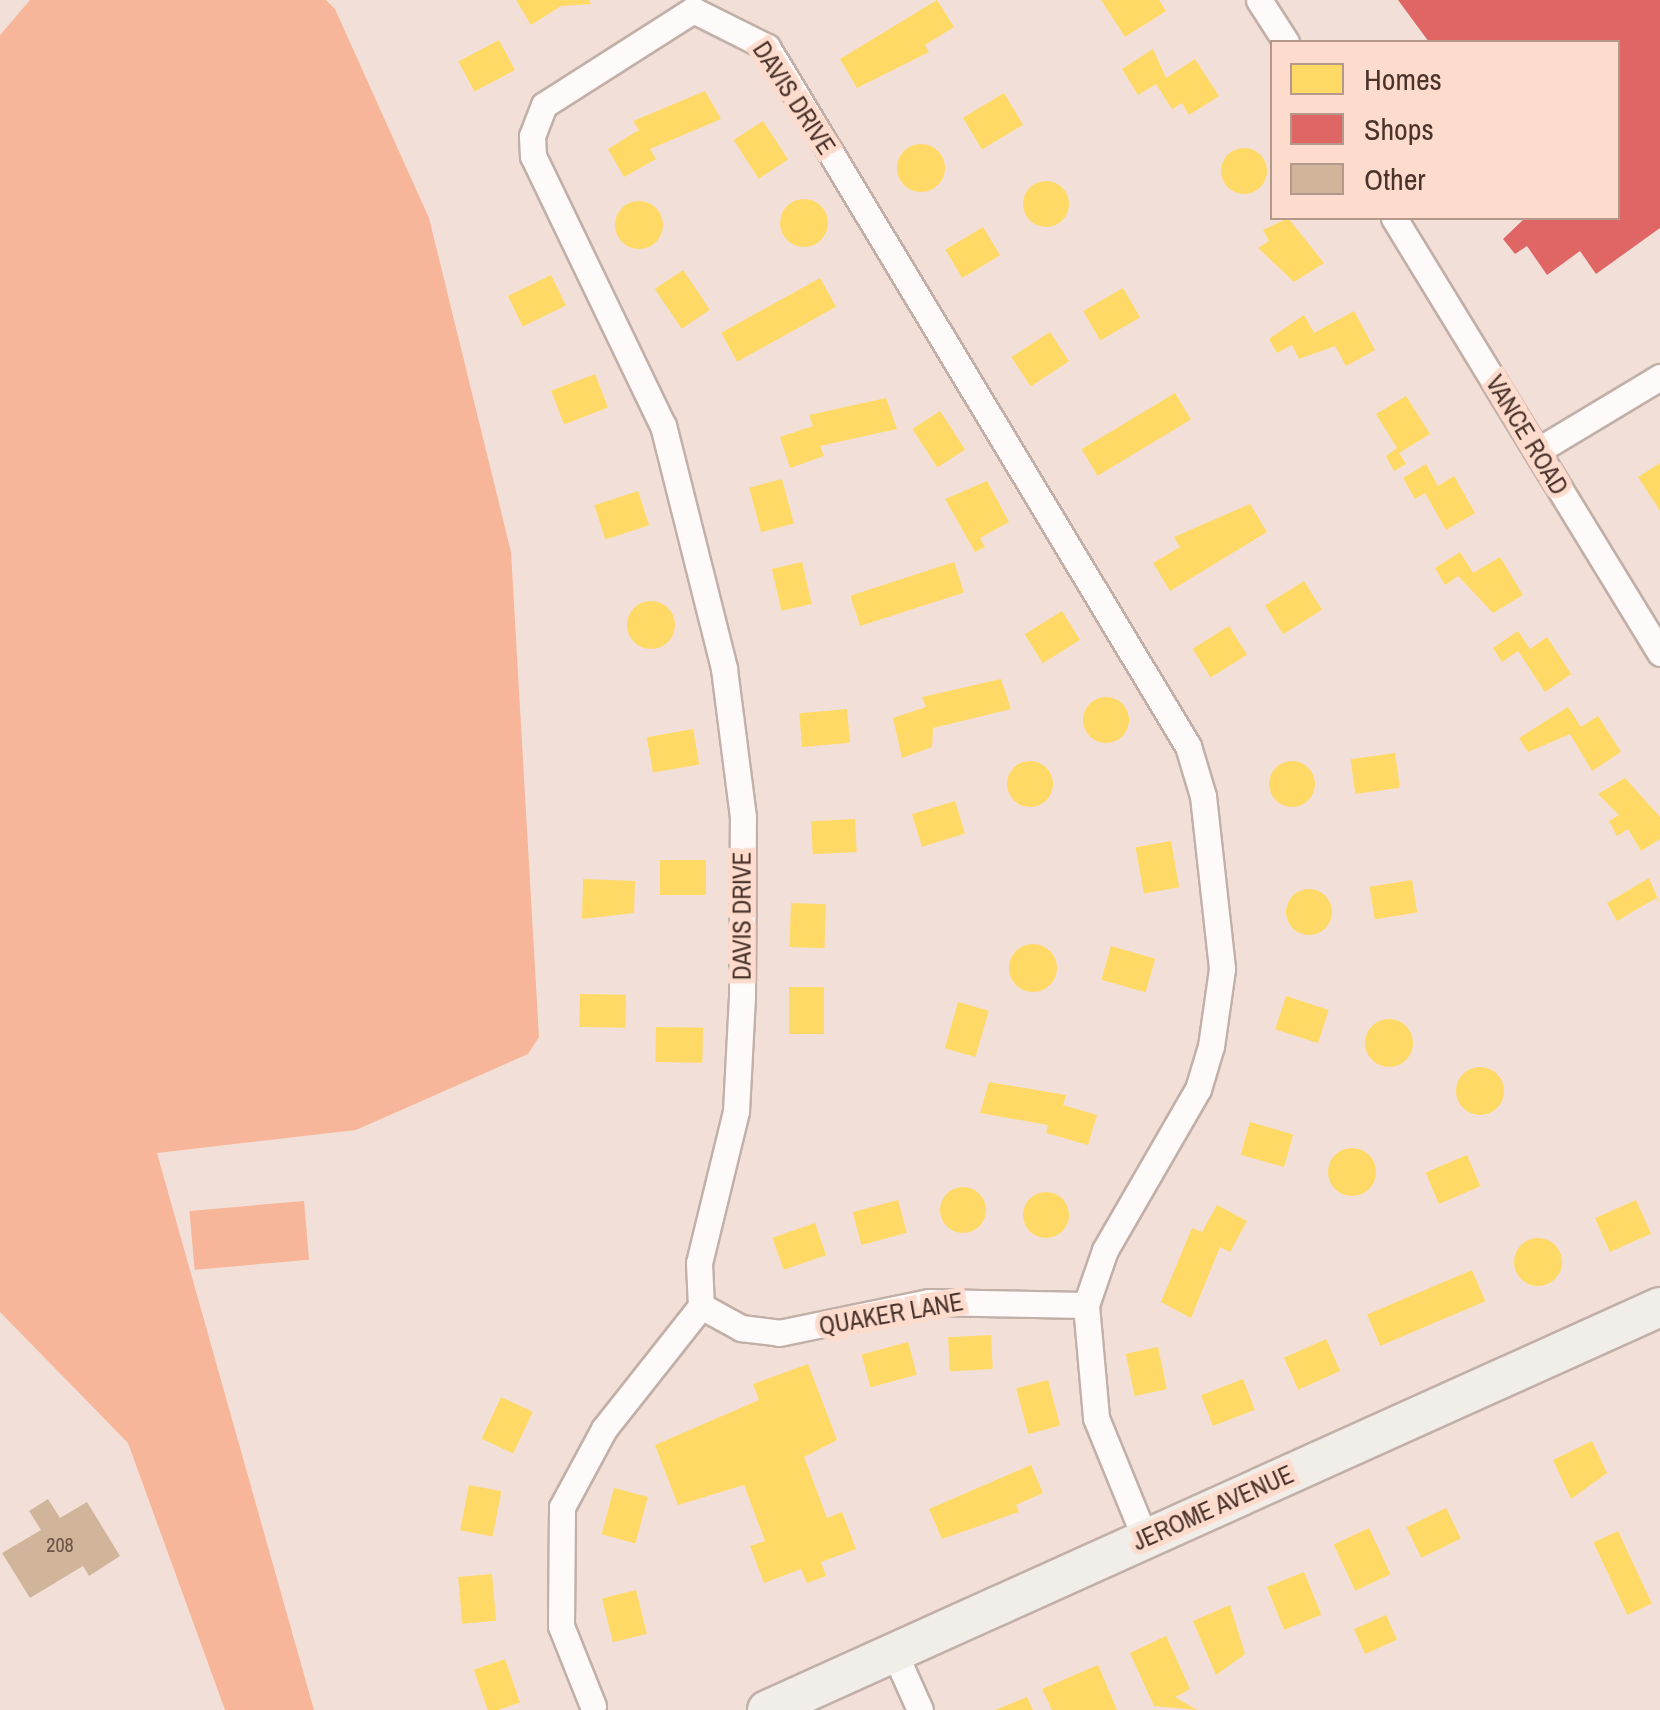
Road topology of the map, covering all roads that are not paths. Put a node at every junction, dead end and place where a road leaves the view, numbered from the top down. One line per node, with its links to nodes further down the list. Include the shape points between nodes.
1 (1260, 0): 2 (street)
2 (1285, 40)
3 (1395, 220): 5 (street, VANCE ROAD)
4 (1660, 378): 5 (street)
5 (1537, 450): 6 (street, VANCE ROAD)
6 (1660, 653)
7 (1086, 1305): 8 (street, QUAKER LANE, via 929,1302 778,1332 740,1328); 8 (street, DAVIS DRIVE, via 1105,1250 1198,1089 1211,1046 1222,969 1218,889 1193,763 766,47 693,10 544,105 532,136 533,156 662,426 724,668 742,818 742,998 736,1111 699,1263); 10 (street, DAVIS DRIVE, via 1096,1418)
8 (701, 1306): 12 (street, via 604,1428 562,1506 561,1626)
9 (1660, 1307): 10 (main road, JEROME AVENUE)
10 (1145, 1538): 11 (main road, JEROME AVENUE)
11 (894, 1654): 13 (main road, JEROME AVENUE); 14 (street)
12 (592, 1706)
13 (767, 1710)
14 (920, 1710)

